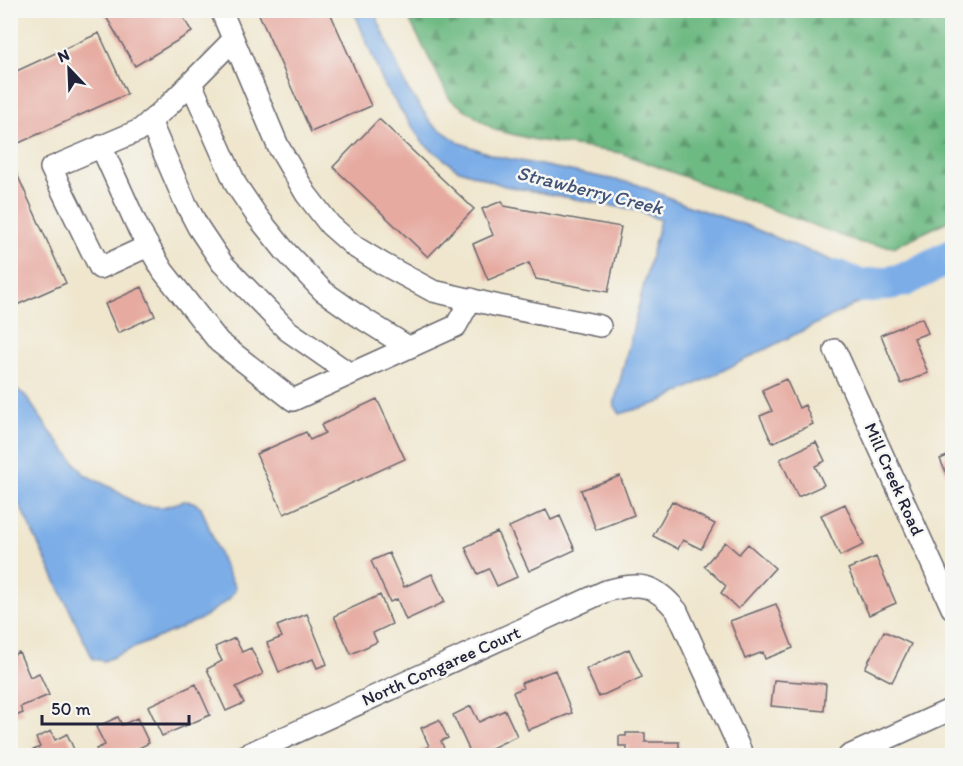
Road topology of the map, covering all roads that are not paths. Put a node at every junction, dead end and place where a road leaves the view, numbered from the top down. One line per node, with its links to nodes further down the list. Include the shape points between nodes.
1 (221, 10): 2 (street)
2 (233, 40): 3 (street); 7 (street, via 278,146 306,194 330,225 355,247 434,291)
3 (191, 83): 4 (street); 9 (street, via 236,185 285,251 323,291)
4 (150, 121): 5 (street, via 140,130); 11 (street, via 185,202 222,263 287,330)
5 (101, 146): 6 (street); 6 (street, via 51,168 100,268)
6 (148, 246): 11 (street, via 219,342 293,400)
7 (471, 299): 8 (street); 9 (street, via 456,326)
8 (600, 326)
9 (408, 347): 11 (street)
10 (836, 350): 12 (street, Mill Creek Road)
11 (350, 374)
12 (952, 608)
13 (952, 709): 16 (street)
14 (244, 756): 15 (street, North Congaree Court, via 624,586 655,590 677,611)
15 (743, 756)
16 (849, 756)

